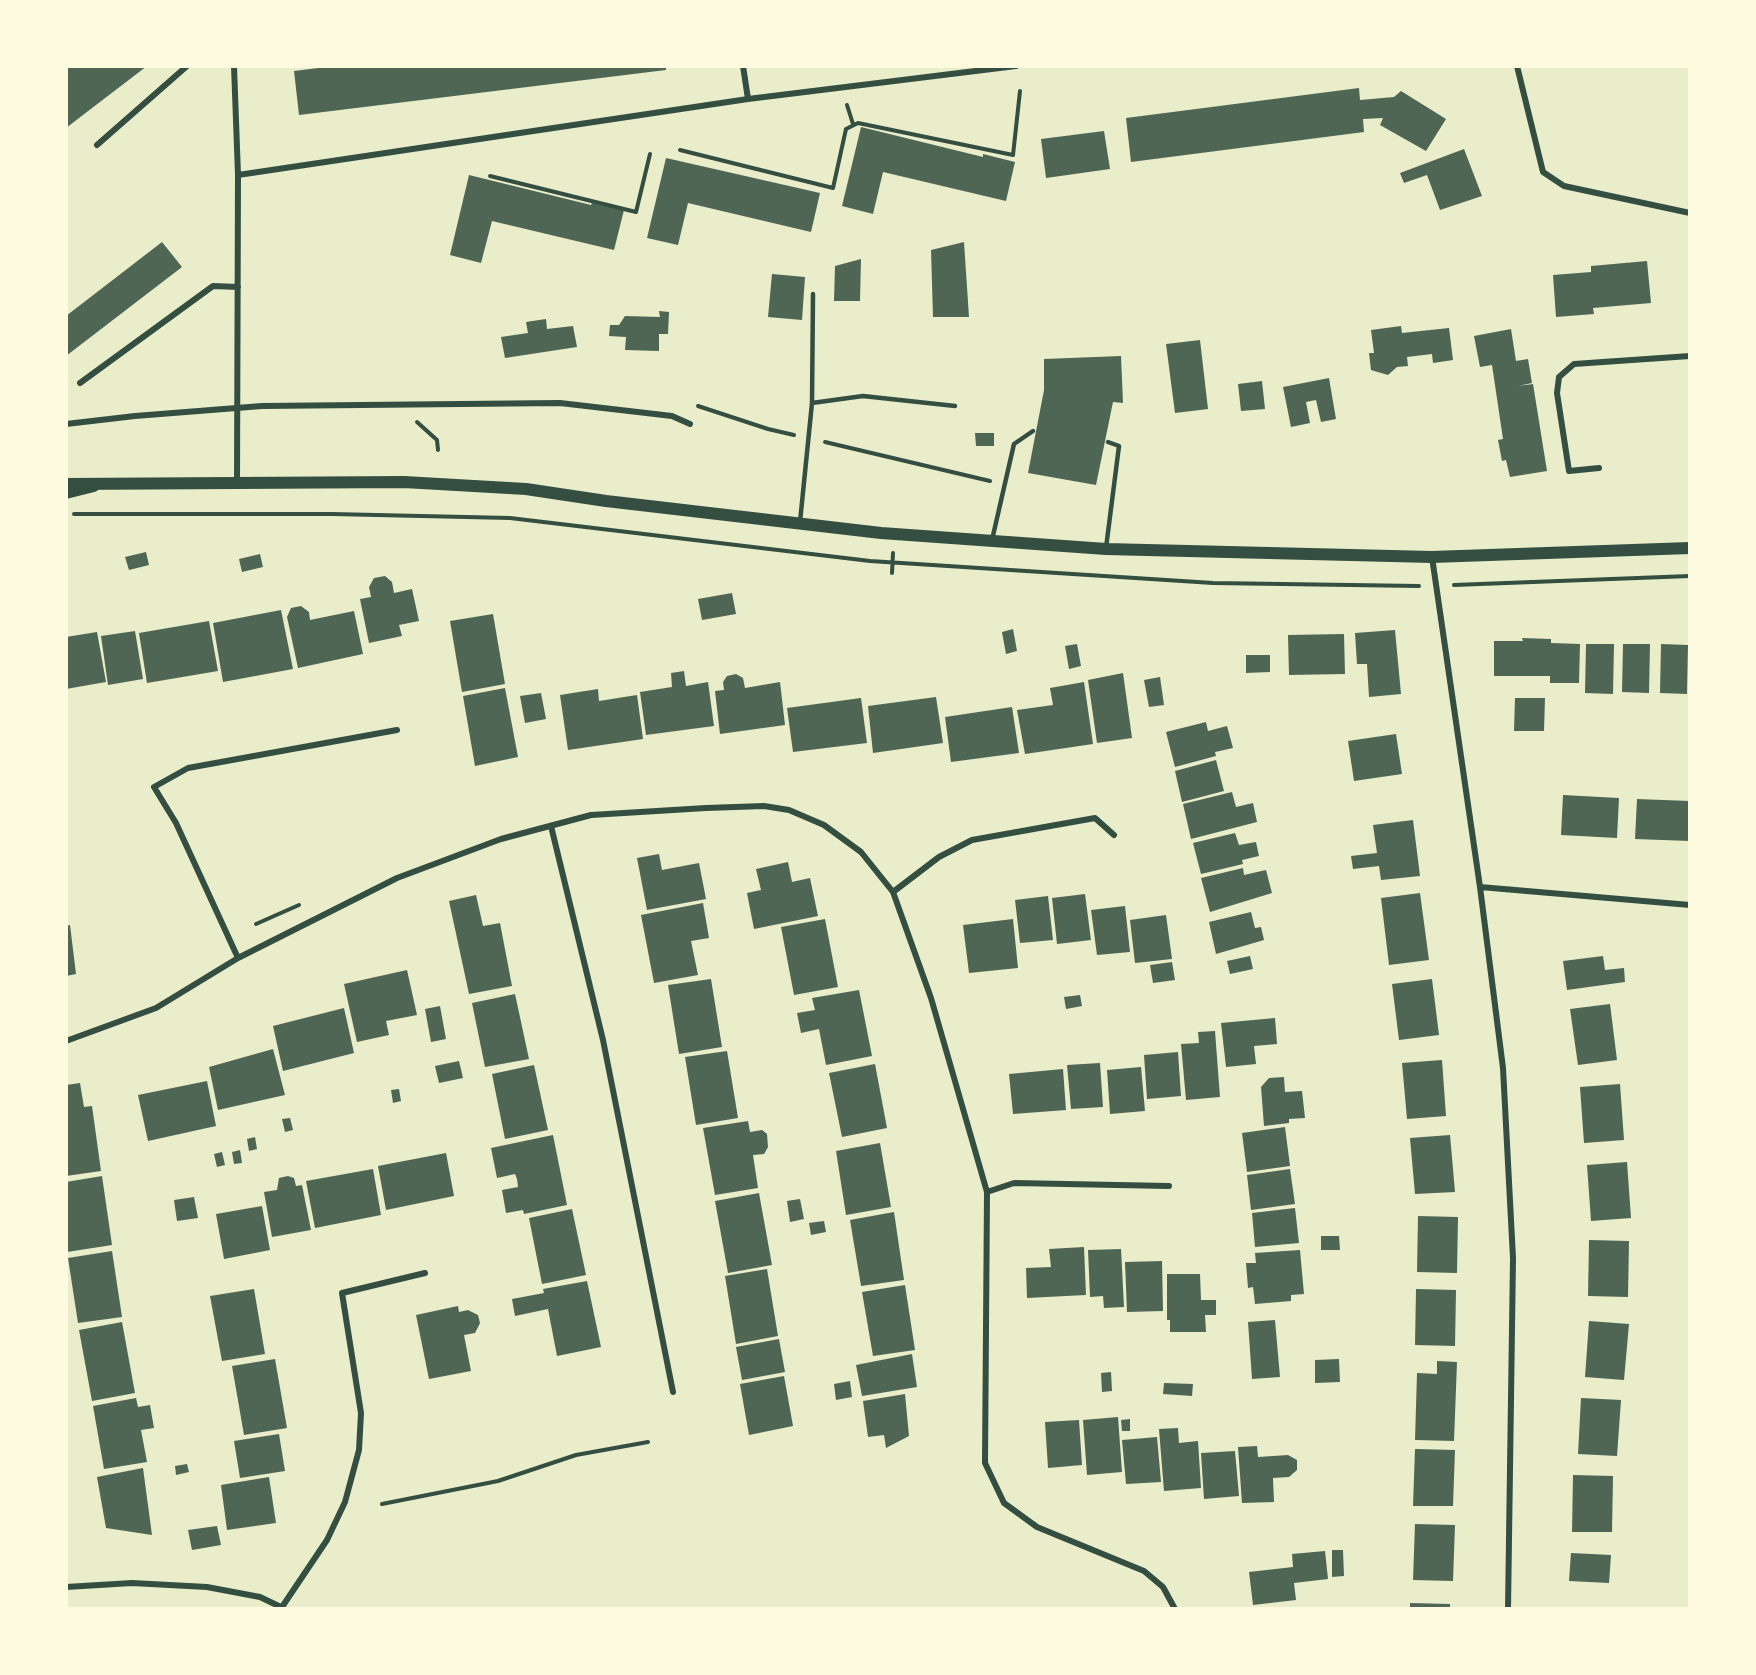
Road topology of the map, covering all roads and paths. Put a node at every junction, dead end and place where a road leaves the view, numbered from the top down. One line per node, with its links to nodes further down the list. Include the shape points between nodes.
1 (187, 66): 10 (street)
2 (234, 66): 13 (street)
3 (744, 66): 7 (street)
4 (1016, 66): 7 (street)
5 (1517, 66): 15 (street, via 1544,172 1564,186)
6 (1020, 92): 9 (path, via 1013,155)
7 (748, 99): 13 (street)
8 (847, 105): 9 (path)
9 (853, 124): 11 (path, via 846,129 833,188)
10 (97, 145)
11 (680, 150)
12 (650, 154): 14 (path, via 636,212)
13 (237, 175): 16 (street)
14 (490, 177)
15 (1690, 213)
16 (238, 286): 19 (street, via 213,286); 23 (street)
17 (813, 294): 20 (lane)
18 (1690, 356): 31 (street, via 1574,364 1559,377 1557,393 1569,471)
19 (80, 383)
20 (812, 403): 22 (lane, via 862,396); 28 (lane)
21 (691, 404): 28 (path)
22 (955, 406)
23 (238, 408): 25 (street); 26 (street, via 560,403 672,416); 33 (street)
24 (417, 422): 30 (path, via 437,440)
25 (66, 424)
26 (690, 424)
27 (1033, 430): 35 (lane, via 1014,444)
28 (808, 438): 35 (path); 37 (lane)
29 (1108, 442): 40 (lane, via 1119,447)
30 (438, 450)
31 (1599, 468)
32 (112, 483): 33 (main road); 34 (main road); 36 (street)
33 (237, 483): 37 (main road, via 404,482 526,489)
34 (66, 484)
35 (1004, 484): 38 (lane)
36 (66, 494)
37 (800, 525): 38 (main road)
38 (992, 540): 40 (main road)
39 (1690, 548): 41 (main road)
40 (1106, 549): 41 (main road)
41 (1432, 557): 45 (street)
42 (397, 730): 48 (street, via 188,768 154,787 176,823)
43 (551, 826): 46 (street, via 591,815 695,808 764,806 789,810 824,825 861,852); 48 (street, via 501,839 397,878); 53 (street, via 603,1040)
44 (1114, 835): 46 (street, via 1095,818 972,840 939,857)
45 (1480, 887): 47 (street); 59 (street, via 1503,1068 1513,1258)
46 (893, 892): 51 (street, via 931,998)
47 (1690, 905)
48 (238, 958): 49 (street, via 156,1008)
49 (66, 1041)
50 (1169, 1186): 51 (street, via 1014,1184)
51 (987, 1192): 58 (street, via 985,1463 1005,1503 1037,1527 1144,1571 1163,1587)
52 (425, 1272): 57 (street, via 342,1293 361,1413 359,1450 345,1503 327,1540)
53 (673, 1392)
54 (648, 1442): 55 (path, via 576,1455 498,1480)
55 (382, 1504)
56 (66, 1587): 57 (street, via 132,1583 207,1587 260,1597)
57 (283, 1608)
58 (1175, 1609)
59 (1508, 1609)

